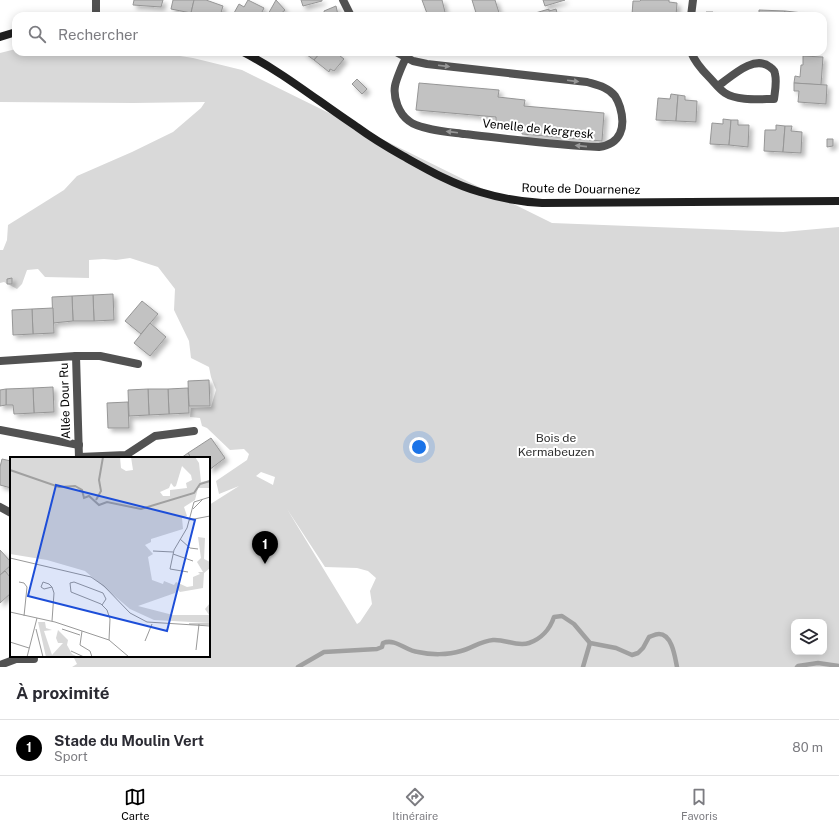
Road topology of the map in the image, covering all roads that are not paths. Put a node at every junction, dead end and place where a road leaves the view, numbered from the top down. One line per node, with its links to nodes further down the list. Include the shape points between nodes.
1 (96, 0): 4 (street)
2 (343, 0): 5 (street)
3 (692, 0): 6 (street)
4 (96, 12)
5 (349, 12)
6 (691, 12)
7 (12, 33): 8 (main road)
8 (0, 36)
9 (250, 56): 14 (main road, Route de Douarnenez, via 274,69 357,128 400,154 453,183 479,192 542,203)
10 (403, 56): 12 (street, Venelle de Kergresk)
11 (693, 56): 13 (street)
12 (406, 58): 12 (street, Venelle de Kergresk, one-way to 12, via 427,64 598,85 607,89 618,102 623,118 620,133 613,143 599,147 497,138 416,125 404,117 395,95 395,86)
13 (718, 86): 13 (street, via 725,93 736,97 774,100 775,72 766,64 755,63 741,69)
14 (839, 201)
15 (76, 356): 16 (street, Allée Dour Ru); 17 (street, Allée Dour Ru, via 100,356); 20 (street, Allée Dour Ru)
16 (0, 361)
17 (138, 364)
18 (0, 430): 20 (street, Allée Dour Ru)
19 (194, 431): 21 (street, Allée Dour Ru, via 155,436 126,454)
20 (78, 445): 21 (street, Allée Dour Ru)
21 (79, 457)
22 (0, 507): 23 (street)
23 (10, 512)
24 (34, 661): 25 (street, via 16,660)
25 (0, 665)

